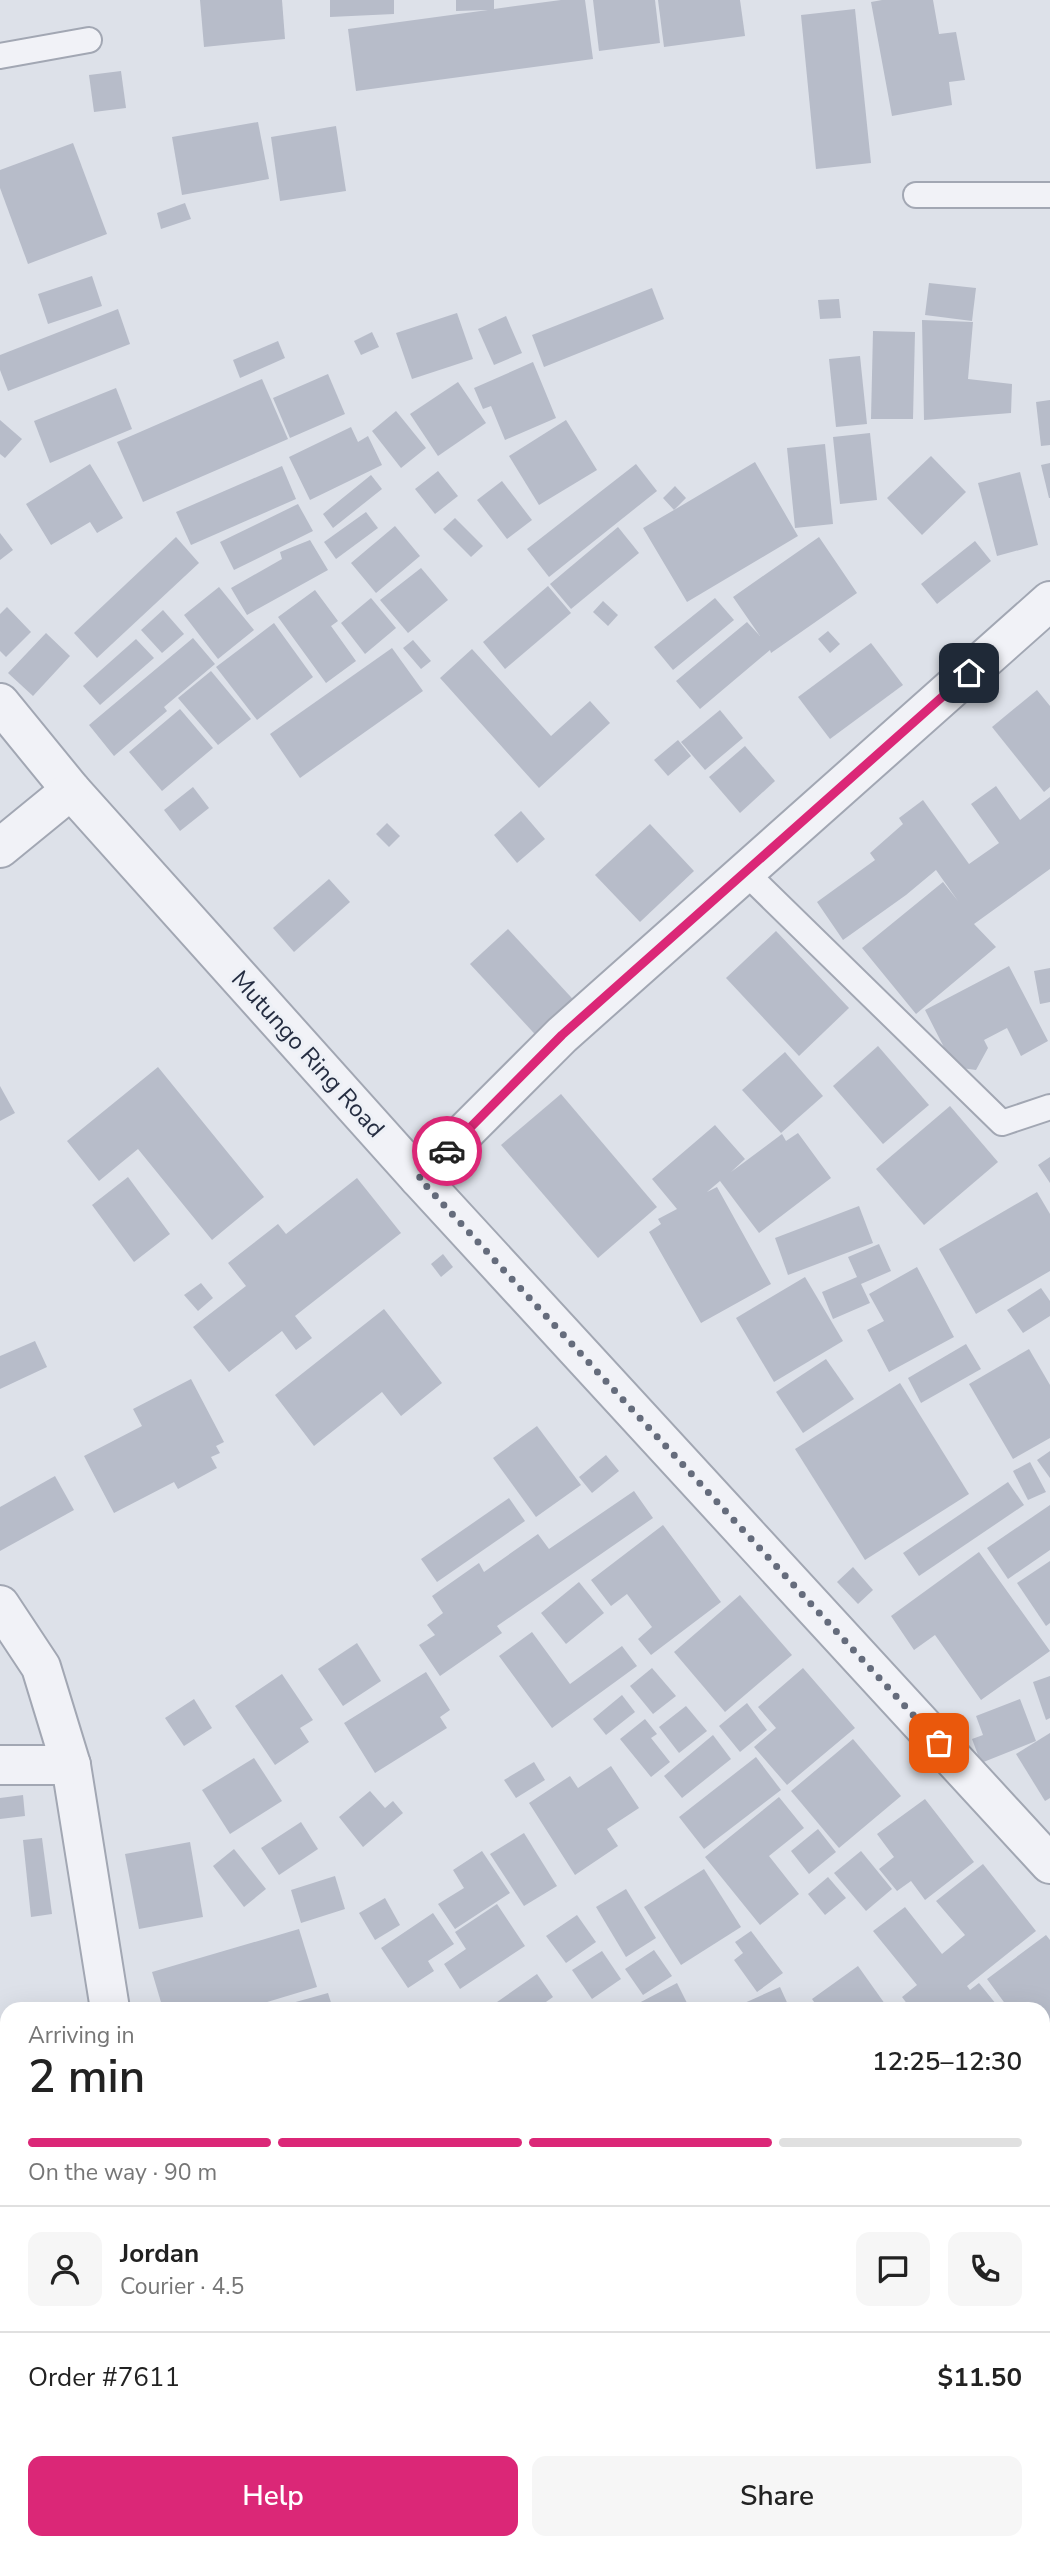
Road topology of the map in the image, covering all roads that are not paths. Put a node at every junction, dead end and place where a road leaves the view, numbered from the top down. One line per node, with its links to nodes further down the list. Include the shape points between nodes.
1 (89, 40): 2 (lane)
2 (0, 56)
3 (916, 195): 4 (lane)
4 (1050, 195)
5 (1050, 601): 9 (street)
6 (0, 703): 7 (street, Mutungo Ring Road)
7 (71, 790): 8 (street); 11 (street, Mutungo Ring Road)
8 (0, 848)
9 (745, 872): 10 (lane, via 1002,1123); 11 (street, via 562,1035)
10 (1050, 1107)
11 (419, 1178): 15 (street, Mutungo Ring Road)
12 (0, 1605): 14 (street, via 41,1667)
13 (0, 1765): 14 (street)
14 (71, 1765): 16 (street)
15 (1050, 1864)
16 (109, 2002)

